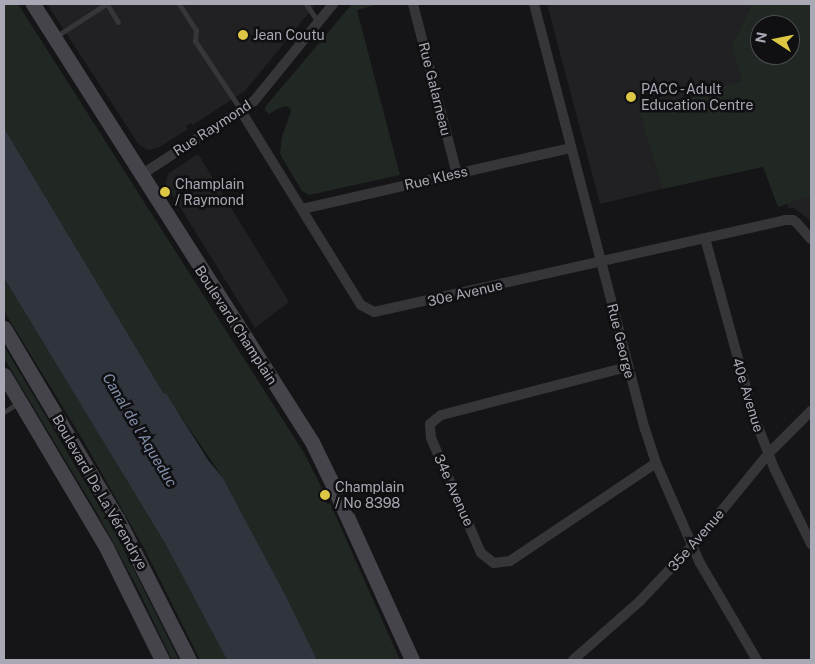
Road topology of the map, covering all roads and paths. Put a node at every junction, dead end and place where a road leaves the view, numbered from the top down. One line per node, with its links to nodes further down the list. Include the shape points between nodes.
1 (33, 4): 10 (main road, Boulevard Champlain)
2 (107, 4): 8 (lane); 10 (lane)
3 (179, 4): 11 (lane, via 196,30 195,41)
4 (306, 4): 9 (lane)
5 (333, 4): 9 (street, Rue Raymond)
6 (413, 4): 13 (street, Rue Galarneau)
7 (534, 4): 12 (street, Rue George)
8 (118, 22)
9 (318, 22): 11 (street, Rue Raymond, via 254,101)
10 (55, 37): 14 (main road, Boulevard Champlain)
11 (241, 111): 14 (street, Rue Raymond); 15 (street, 30e Avenue)
12 (571, 148): 13 (street, Rue Kless); 18 (street, Rue George)
13 (457, 174): 15 (street, Rue Kless)
14 (141, 175): 31 (main road, Boulevard Champlain, via 312,442)
15 (302, 209): 18 (street, 30e Avenue, via 361,305 374,312)
16 (705, 238): 17 (street, 30e Avenue, via 792,220); 18 (street, 30e Avenue); 25 (street, 40e Avenue, via 744,385)
17 (811, 239)
18 (601, 262): 20 (street, Rue George)
19 (4, 328): 30 (main road, Boulevard De La Vérendrye, via 113,510)
20 (627, 367): 26 (street, Rue George); 26 (street, 34e Avenue, via 441,415 430,424 430,438 481,552 494,563 510,561)
21 (4, 375): 22 (main road, Boulevard De La Vérendrye)
22 (20, 402): 24 (lane); 29 (main road, Boulevard De La Vérendrye, via 106,547)
23 (811, 411): 25 (street, 35e Avenue)
24 (4, 412)
25 (768, 454): 27 (street, 40e Avenue); 28 (street, 35e Avenue)
26 (656, 463): 28 (street, Rue George)
27 (811, 544)
28 (692, 546): 32 (street, 35e Avenue, via 640,601); 33 (street, Rue George)
29 (162, 660)
30 (189, 660)
31 (412, 660)
32 (573, 660)
33 (757, 660)

